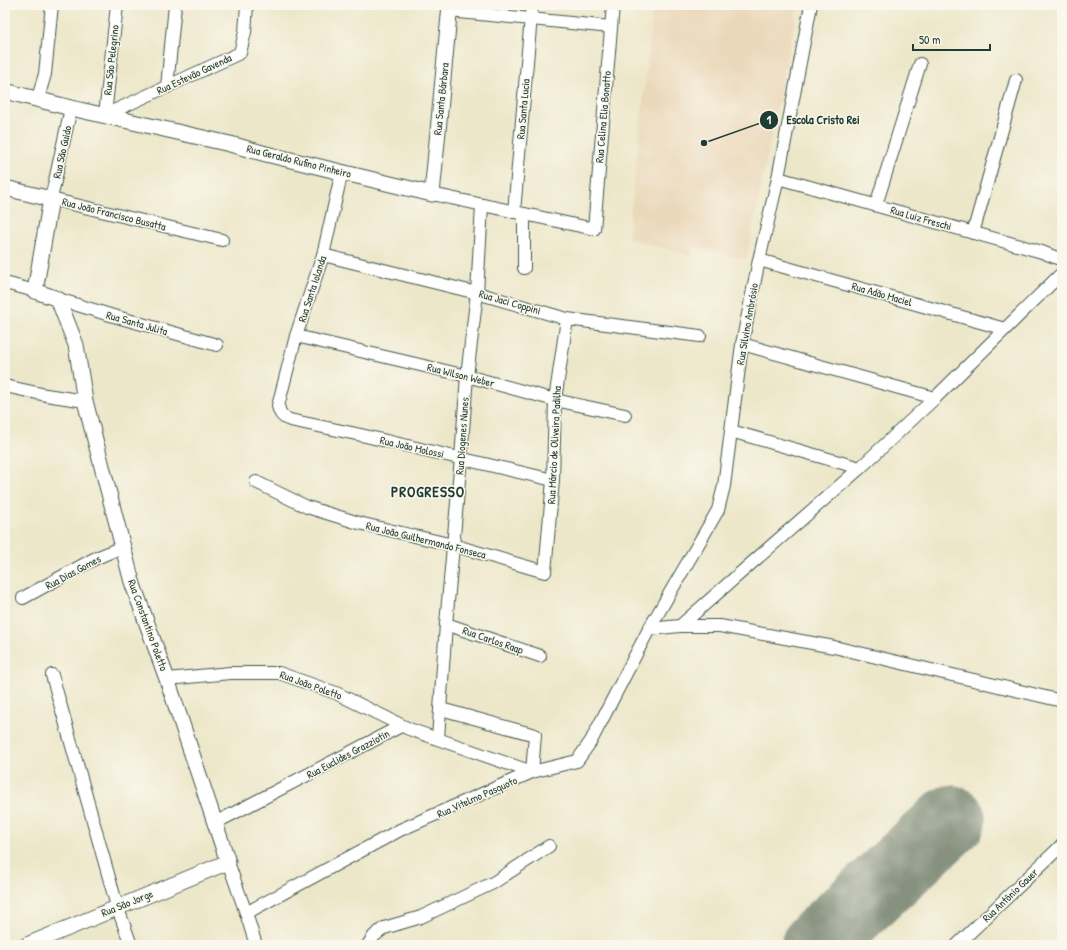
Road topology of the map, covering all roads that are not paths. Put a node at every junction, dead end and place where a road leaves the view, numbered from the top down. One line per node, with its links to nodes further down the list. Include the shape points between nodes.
1 (52, 5): 15 (street, via 45,74)
2 (116, 5): 17 (street, Rua São Pelegrino)
3 (175, 5): 13 (street)
4 (247, 5): 13 (street, Rua Estevão Gavenda, via 240,52)
5 (532, 5): 9 (street, Rua Santa Lucia)
6 (613, 5): 10 (street, Rua Celina Elia Bonatto)
7 (811, 5): 19 (street, Rua Silvino Ambrósio)
8 (450, 8): 9 (street); 21 (street, Rua Santa Bárbara)
9 (531, 19): 10 (street); 25 (street, Rua Santa Lucia)
10 (611, 27): 26 (street, Rua Celina Elia Bonatto)
11 (920, 64): 23 (street)
12 (1016, 80): 27 (street)
13 (167, 87): 17 (street, Rua Estevão Gavenda)
14 (5, 90): 15 (street, Rua Geraldo Rufino Pinheiro)
15 (38, 98): 16 (street, Rua Geraldo Rufino Pinheiro)
16 (71, 108): 17 (street, Rua Geraldo Rufino Pinheiro); 22 (street, Rua São Guido)
17 (105, 115): 18 (street, Rua Geraldo Rufino Pinheiro)
18 (342, 172): 21 (street, Rua Geraldo Rufino Pinheiro); 29 (street, Rua Santa Iolanda)
19 (778, 178): 23 (street, Rua Luiz Freschi); 30 (street, Rua Silvino Ambrósio)
20 (5, 188): 22 (street, Rua João Francisco Busatta)
21 (432, 194): 24 (street, Rua Geraldo Rufino Pinheiro)
22 (52, 199): 28 (street, Rua João Francisco Busatta); 35 (street, Rua São Guido)
23 (876, 205): 27 (street, Rua Luiz Freschi)
24 (482, 206): 25 (street, Rua Geraldo Rufino Pinheiro); 36 (street, Rua Diogenes Nunes)
25 (519, 213): 26 (street, Rua Geraldo Rufino Pinheiro); 32 (street, Rua Santa Lucia)
26 (594, 229)
27 (973, 232): 31 (street, Rua Luiz Freschi)
28 (222, 240)
29 (323, 255): 36 (street, Rua Jaci Coppini); 40 (street, Rua Santa Iolanda)
30 (758, 260): 39 (street, Rua Adão Maciel); 43 (street, Rua Silvino Ambrósio)
31 (1062, 260)
32 (524, 268)
33 (1062, 273): 39 (street)
34 (5, 283): 35 (street)
35 (35, 291): 37 (street)
36 (476, 293): 38 (street, Rua Jaci Coppini); 44 (street, Rua Diogenes Nunes)
37 (58, 299): 42 (street, Rua Santa Julita); 47 (street, Rua Constantino Poletto, via 76,345)
38 (567, 319): 41 (street, Rua Jaci Coppini); 48 (street, Rua Márcio de Oliveira Padilha)
39 (1005, 329): 46 (street)
40 (296, 336): 44 (street, Rua Wilson Weber); 49 (street, Rua Santa Iolanda)
41 (700, 336)
42 (216, 344)
43 (742, 344): 46 (street); 51 (street, Rua Silvino Ambrósio)
44 (467, 376): 48 (street, Rua Wilson Weber); 52 (street, Rua Diogenes Nunes)
45 (5, 386): 47 (street)
46 (935, 398): 53 (street)
47 (86, 400): 57 (street, Rua Constantino Poletto)
48 (555, 400): 50 (street, Rua Wilson Weber); 54 (street, Rua Márcio de Oliveira Padilha)
49 (278, 406): 52 (street, Rua João Molossi, via 284,417 290,420)
50 (625, 415)
51 (731, 431): 53 (street); 62 (street, Rua Silvino Ambrósio, via 724,486 718,510)
52 (461, 458): 54 (street, Rua João Molossi); 56 (street, Rua Diogenes Nunes)
53 (860, 468): 61 (street)
54 (553, 480): 58 (street, Rua Márcio de Oliveira Padilha)
55 (256, 482): 56 (street, Rua João Guilhermando Fonseca, via 307,507 359,523)
56 (453, 546): 58 (street, Rua João Guilhermando Fonseca); 60 (street, Rua Diogenes Nunes)
57 (122, 547): 59 (street, Rua Dias Gomes, via 94,559); 65 (street, Rua Constantino Poletto)
58 (545, 572)
59 (23, 598)
60 (446, 624): 63 (street, Rua Carlos Raap); 67 (street, Rua Diogenes Nunes)
61 (680, 626): 62 (street); 66 (street, via 720,626 834,647)
62 (649, 628): 70 (street, Rua Vitelmo Pasquoto, via 591,741 577,761)
63 (540, 656)
64 (52, 675): 75 (street)
65 (168, 680): 68 (street, Rua João Poletto, via 230,673 279,673 336,693); 71 (street, Rua Constantino Poletto)
66 (1062, 701)
67 (441, 709): 69 (street, Rua Diogenes Nunes); 70 (street, via 534,735)
68 (401, 726): 69 (street, Rua Euclides Grazziotin); 71 (street, Rua Euclides Grazziotin)
69 (438, 738): 70 (street, Rua Euclides Grazziotin)
70 (532, 772): 76 (street, Rua Vitelmo Pasquoto, via 400,830)
71 (215, 823): 74 (street, Rua Constantino Poletto)
72 (1062, 845): 81 (street, Rua Antônio Gauer)
73 (549, 846): 80 (street, via 493,883 421,917 384,928)
74 (228, 862): 75 (street, Rua São Jorge); 76 (street, Rua Constantino Poletto)
75 (117, 906): 77 (street, Rua São Jorge); 78 (street)
76 (246, 913): 79 (street, Rua Constantino Poletto)
77 (27, 945)
78 (131, 945)
79 (256, 945)
80 (368, 945)
81 (957, 945)

